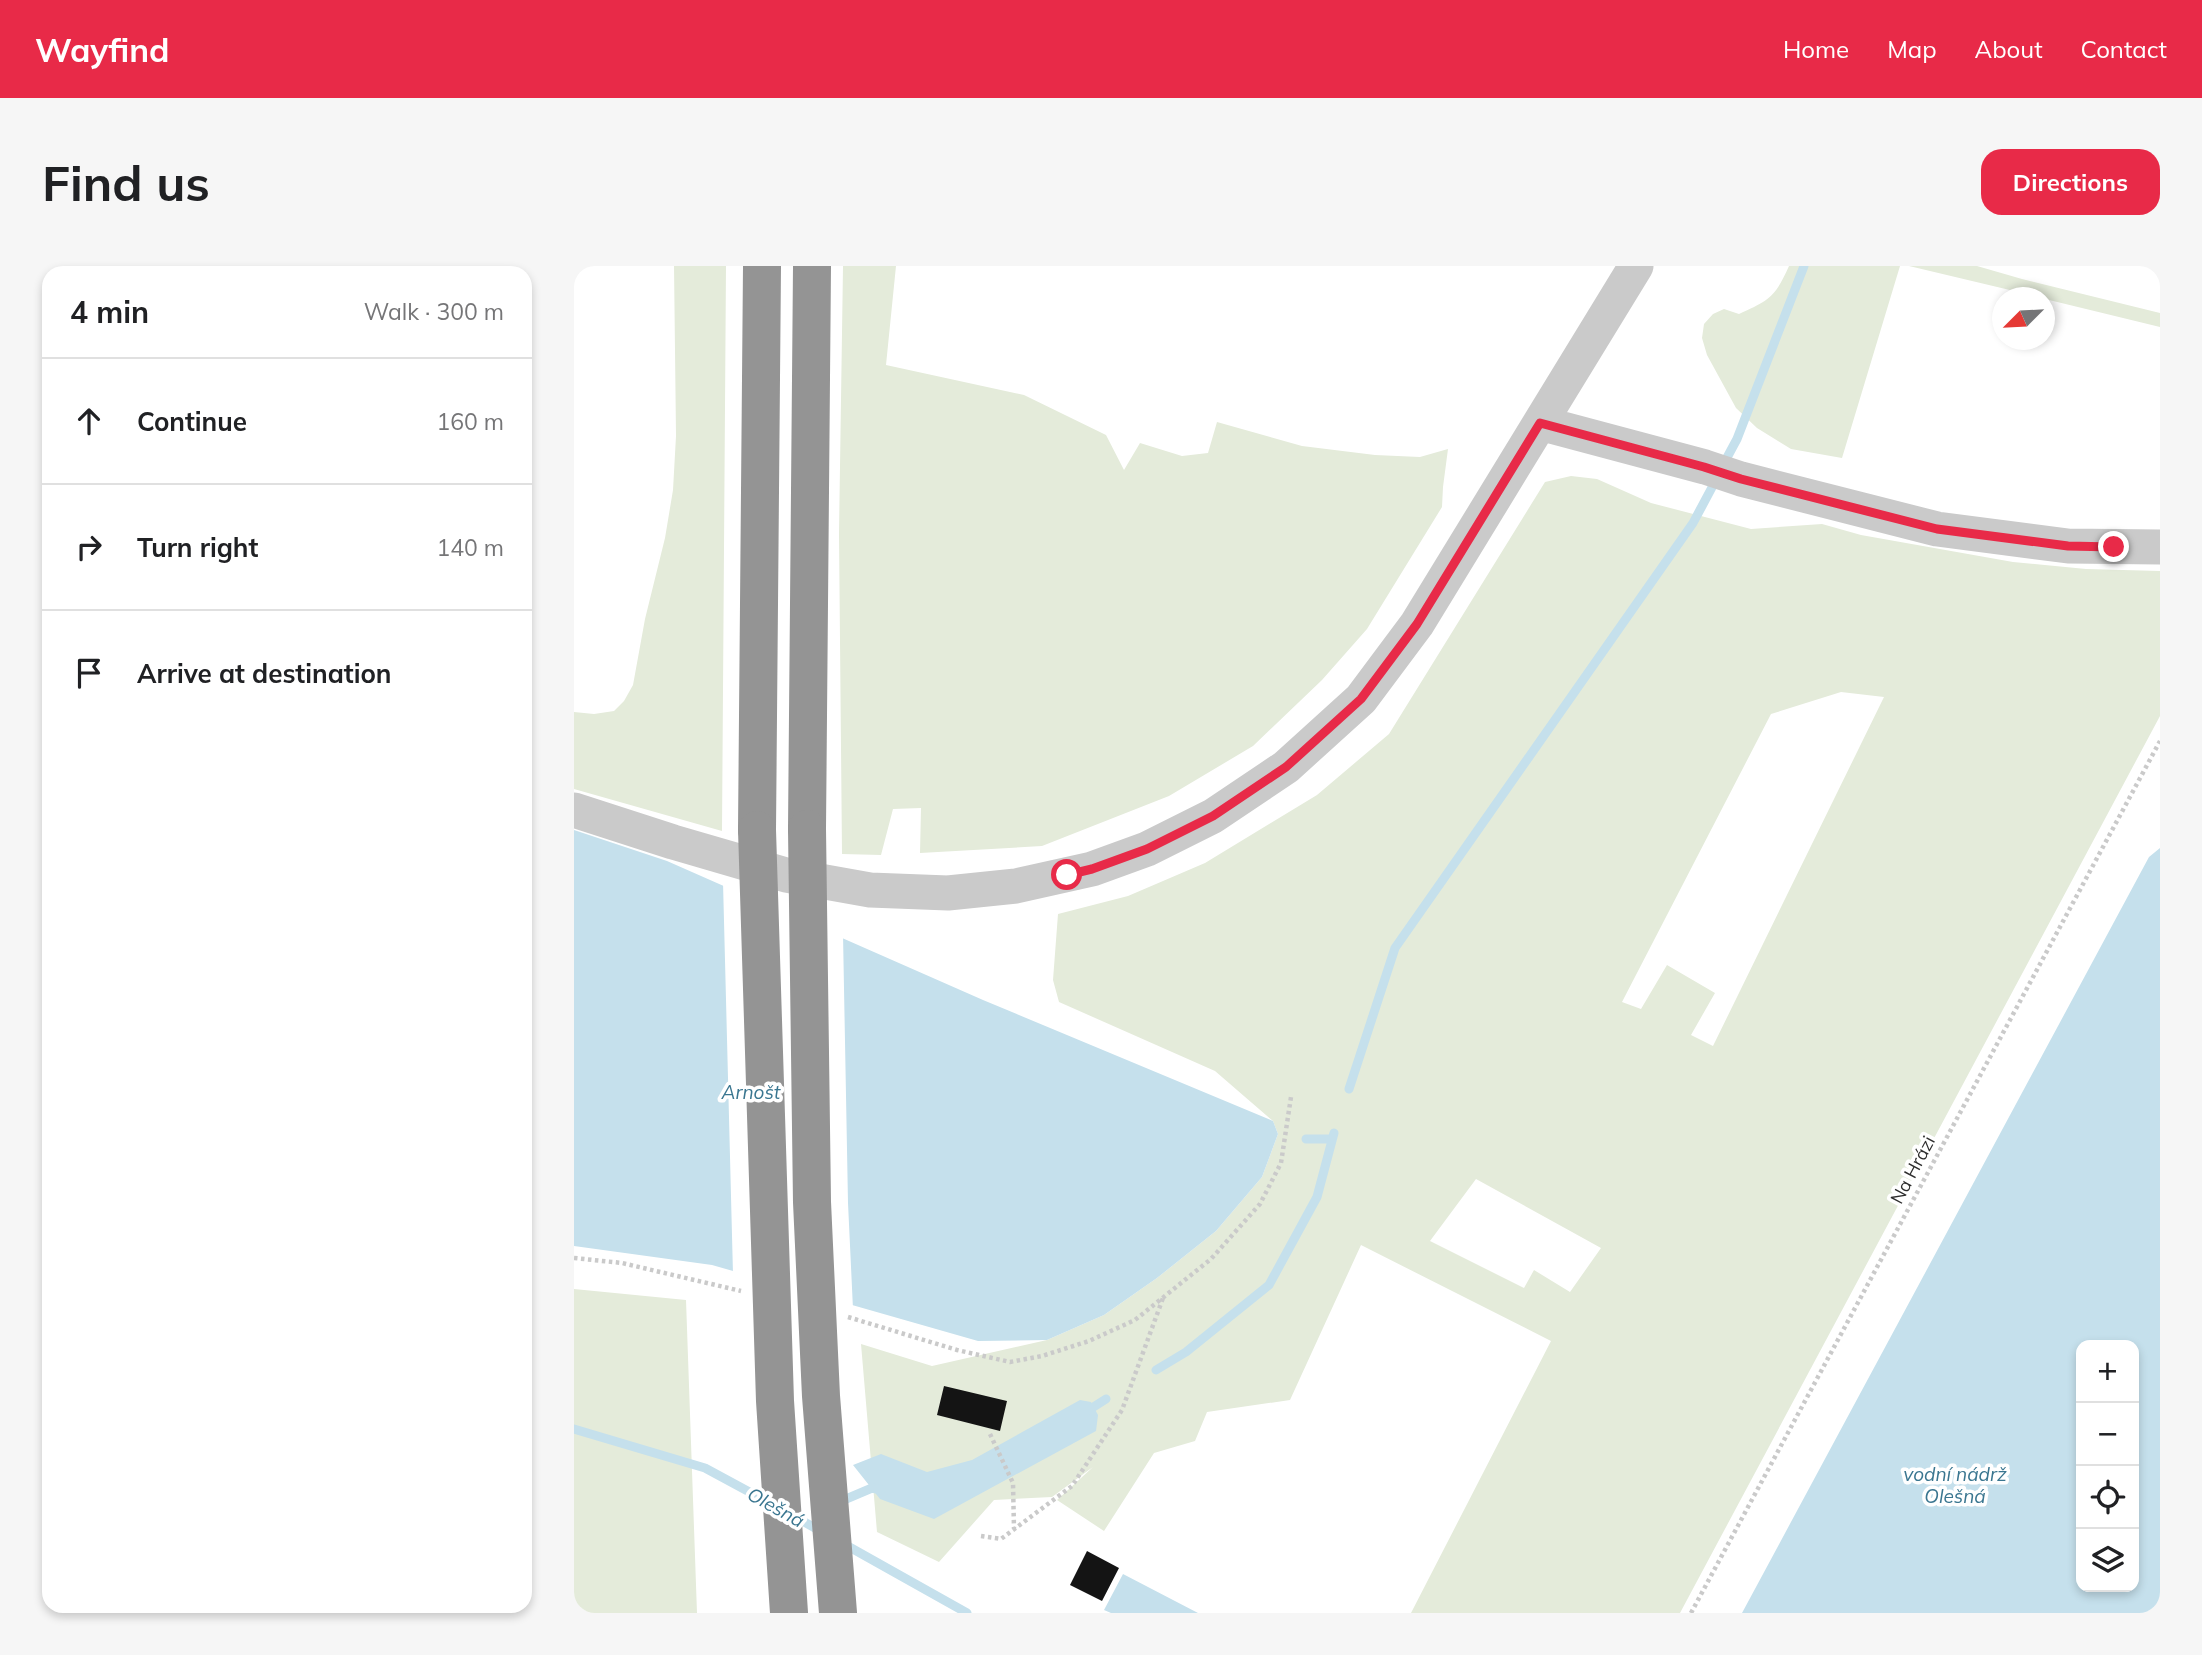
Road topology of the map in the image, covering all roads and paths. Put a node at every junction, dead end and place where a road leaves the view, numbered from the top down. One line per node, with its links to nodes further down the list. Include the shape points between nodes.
1 (762, 266): 16 (highway, bridge, via 757,830 775,1401)
2 (812, 266): 17 (highway, bridge, via 807,829 812,1202)
3 (1636, 266): 4 (street)
4 (1540, 423): 5 (street, via 1937,529 2068,546); 7 (street, via 1417,624 1361,699 1286,767 1213,816 1147,849 1092,869 1016,886 948,893 870,890 786,875)
5 (2160, 547)
6 (2160, 741): 18 (path, Na Hrázi)
7 (574, 810)
8 (1291, 1097): 11 (path, via 1281,1163 1260,1204 1211,1259)
9 (574, 1258): 10 (path, via 622,1263)
10 (745, 1292)
11 (1164, 1297): 12 (path, via 1135,1320 1089,1341 1010,1362); 14 (path, via 1115,1421 1072,1486)
12 (840, 1315)
13 (990, 1434): 14 (path, via 1013,1483)
14 (1014, 1529): 15 (path, via 1001,1539)
15 (981, 1536)
16 (789, 1613)
17 (838, 1613)
18 (1691, 1613)

